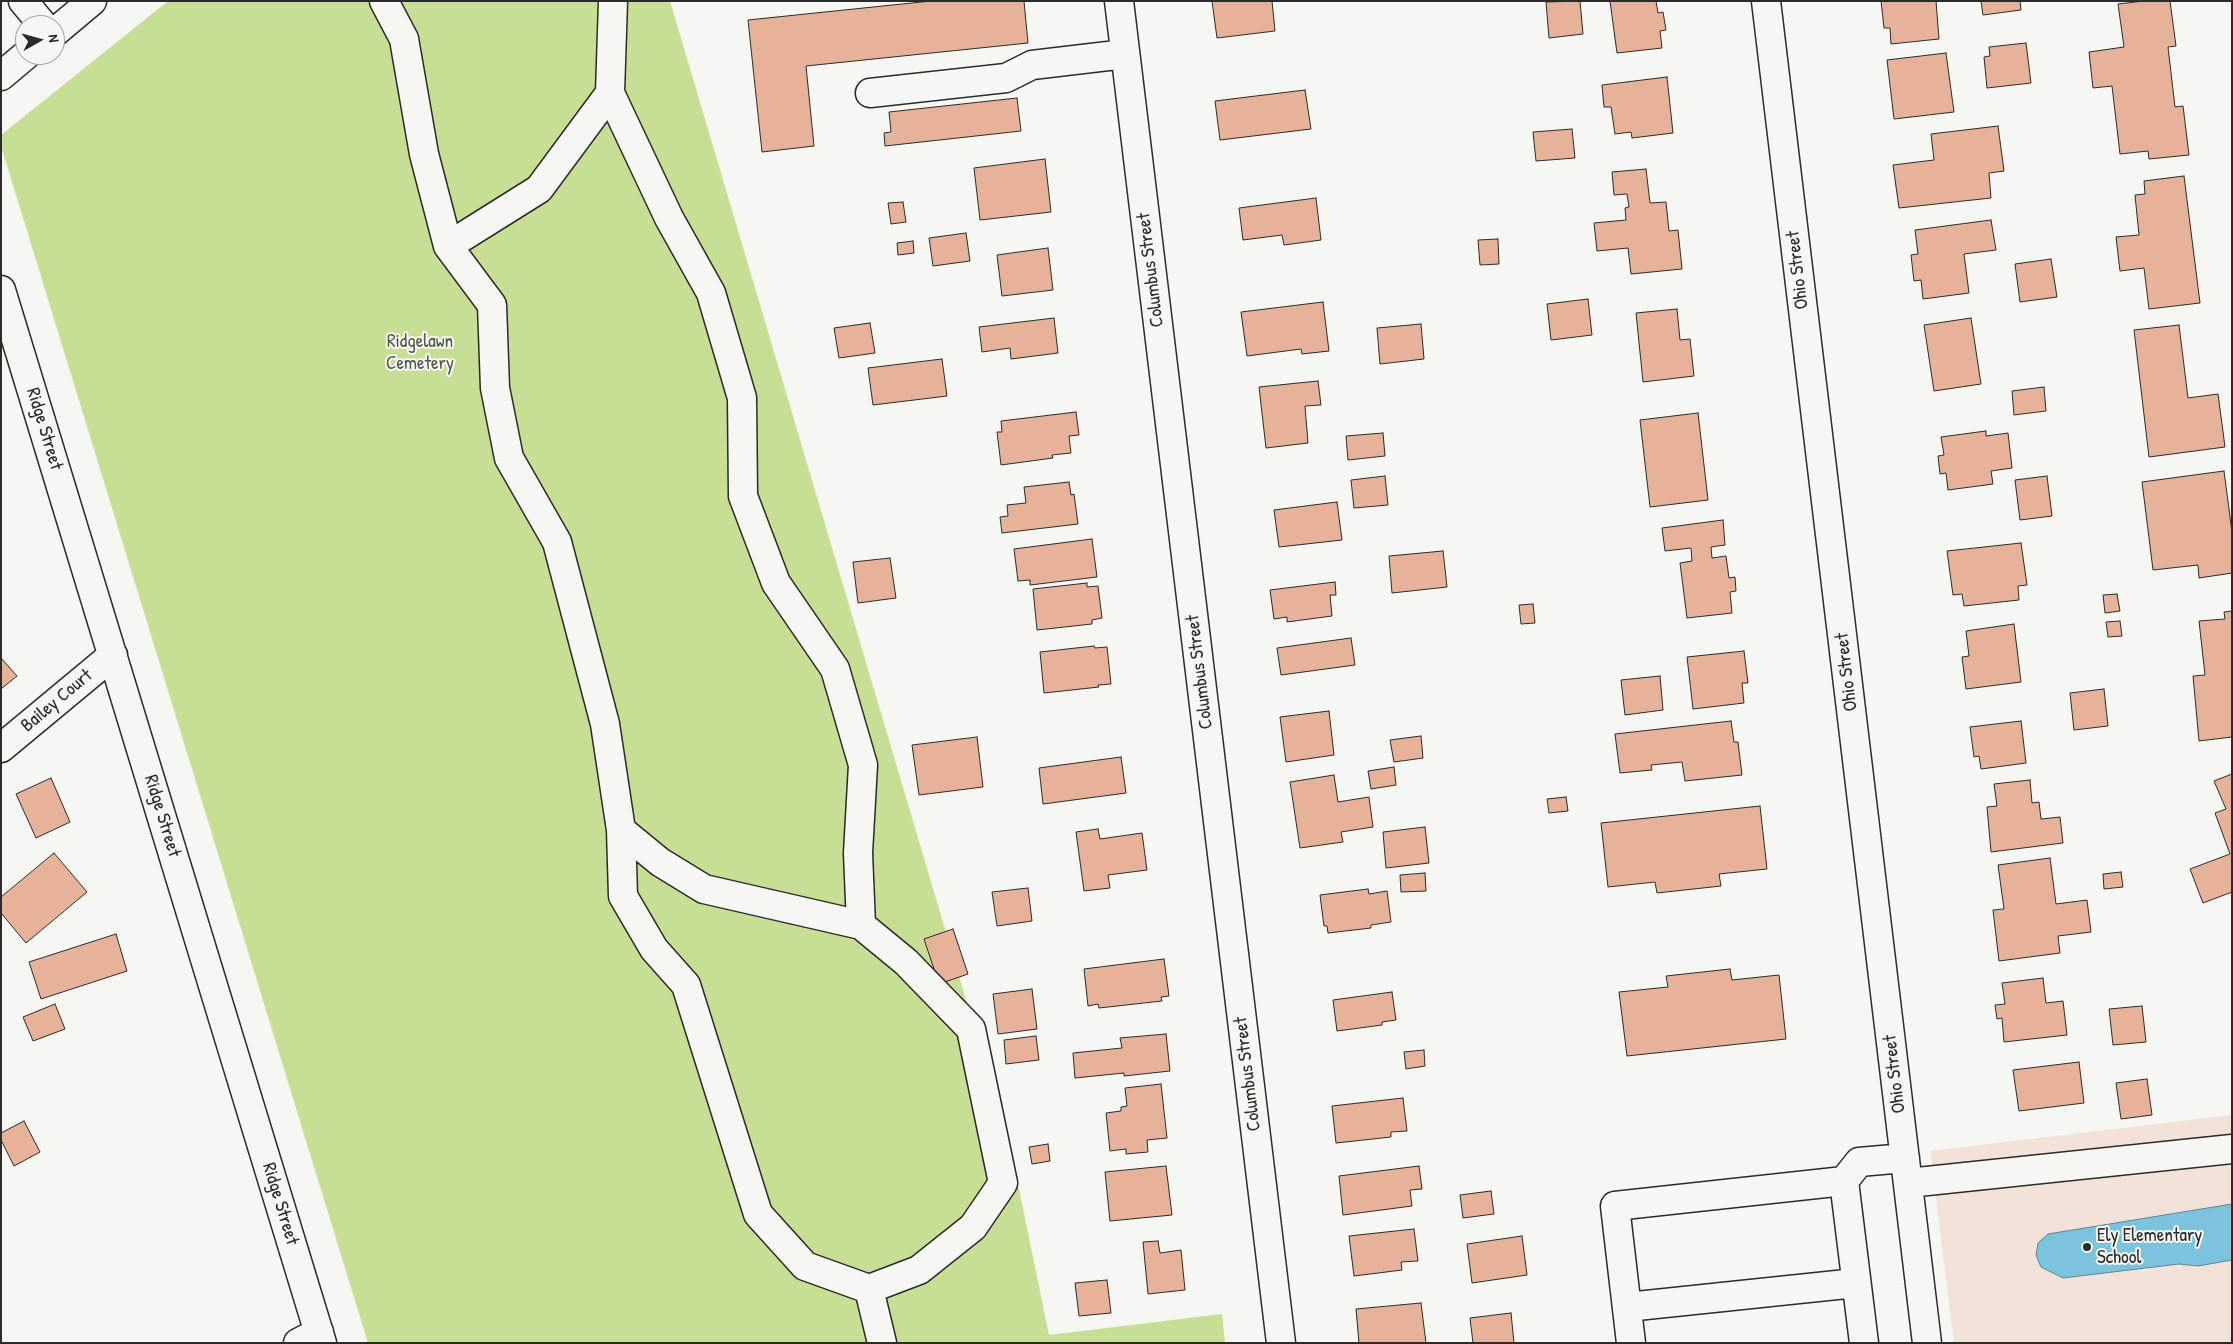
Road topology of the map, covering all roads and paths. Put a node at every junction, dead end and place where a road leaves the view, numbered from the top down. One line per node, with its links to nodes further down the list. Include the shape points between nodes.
1 (23, 1): 7 (street)
2 (92, 1): 8 (street)
3 (384, 1): 14 (street, via 404,39 424,154)
4 (613, 1): 12 (street)
5 (1119, 1): 9 (street, Columbus Street)
6 (1766, 1): 21 (street, Ohio Street)
7 (35, 15)
8 (65, 24)
9 (1125, 54): 13 (street, via 1032,65 1006,78); 28 (street, Columbus Street)
10 (15, 64): 11 (street)
11 (1, 76)
12 (610, 93): 14 (street, via 539,189); 19 (street, via 669,218 711,293 742,398 743,496 776,583 835,669 863,765 858,853)
13 (870, 93)
14 (448, 246): 18 (street, via 492,306 495,388 509,458 557,542 604,724)
15 (1, 290): 16 (street, Ridge Street)
16 (113, 654): 17 (street, Bailey Court); 26 (street, Ridge Street)
17 (1, 748)
18 (621, 830): 19 (street, via 660,862 704,889); 24 (street, via 623,896 654,950 686,985 758,1214 805,1266)
19 (861, 926): 24 (street, via 906,962 971,1029 1002,1183 973,1227 918,1270)
20 (2232, 1149): 21 (street)
21 (1907, 1170): 22 (street, via 1859,1162); 31 (street, Ohio Street)
22 (1844, 1181): 23 (street); 25 (street, via 1615,1206)
23 (1856, 1283): 25 (street); 30 (street)
24 (869, 1289): 27 (street)
25 (1627, 1307): 29 (street)
26 (313, 1339)
27 (882, 1343)
28 (1281, 1343)
29 (1630, 1343)
30 (1864, 1343)
31 (1927, 1343)

